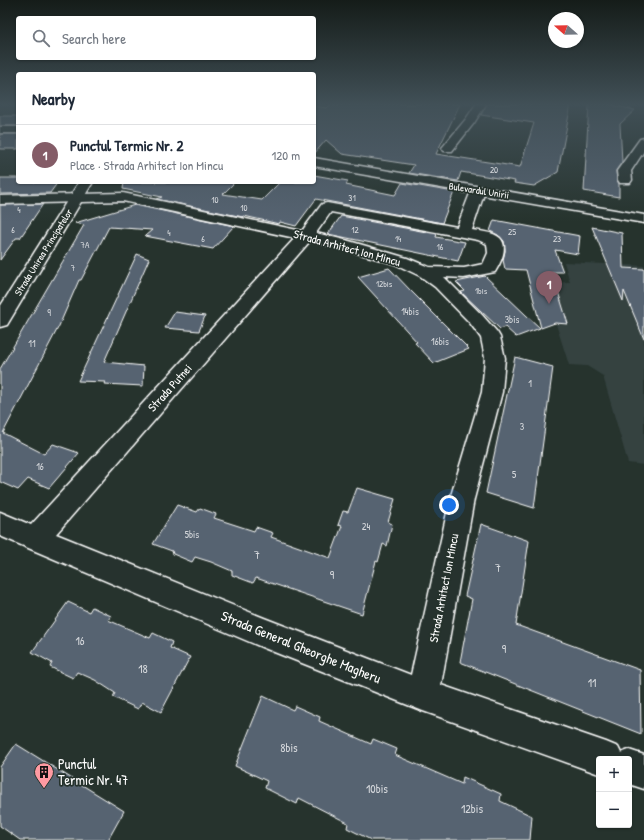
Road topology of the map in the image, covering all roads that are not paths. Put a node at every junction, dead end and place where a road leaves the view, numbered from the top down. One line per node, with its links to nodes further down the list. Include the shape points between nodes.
1 (452, 143): 3 (street)
2 (643, 143): 5 (street, via 624,171)
3 (448, 148)
4 (316, 162): 7 (street, Bulevardul Unirii)
5 (625, 180)
6 (85, 184): 9 (street, Strada Unirea Principatelor)
7 (478, 191): 10 (street, Bulevardul Unirii); 11 (street)
8 (0, 200): 9 (street, Strada Arhitect Ion Mincu)
9 (75, 200): 12 (street, Strada Arhitect Ion Mincu, via 123,197); 14 (street, Strada Unirea Principatelor)
10 (644, 218)
11 (463, 233): 12 (street, Strada Putnei, via 327,207); 13 (street, via 494,241 496,253 489,268 464,273)
12 (306, 236): 13 (street, Strada Arhitect Ion Mincu, via 401,261); 16 (street, Strada Putnei)
13 (426, 272): 17 (street, Strada Arhitect Ion Mincu, via 441,283 490,337 495,358 492,392 462,499)
14 (0, 321)
15 (0, 524): 16 (street, Strada General Gheorghe Magheru)
16 (35, 539): 17 (street, Strada General Gheorghe Magheru)
17 (423, 695): 18 (street, Strada General Gheorghe Magheru)
18 (597, 756)
19 (632, 768): 20 (street)
20 (644, 772)

